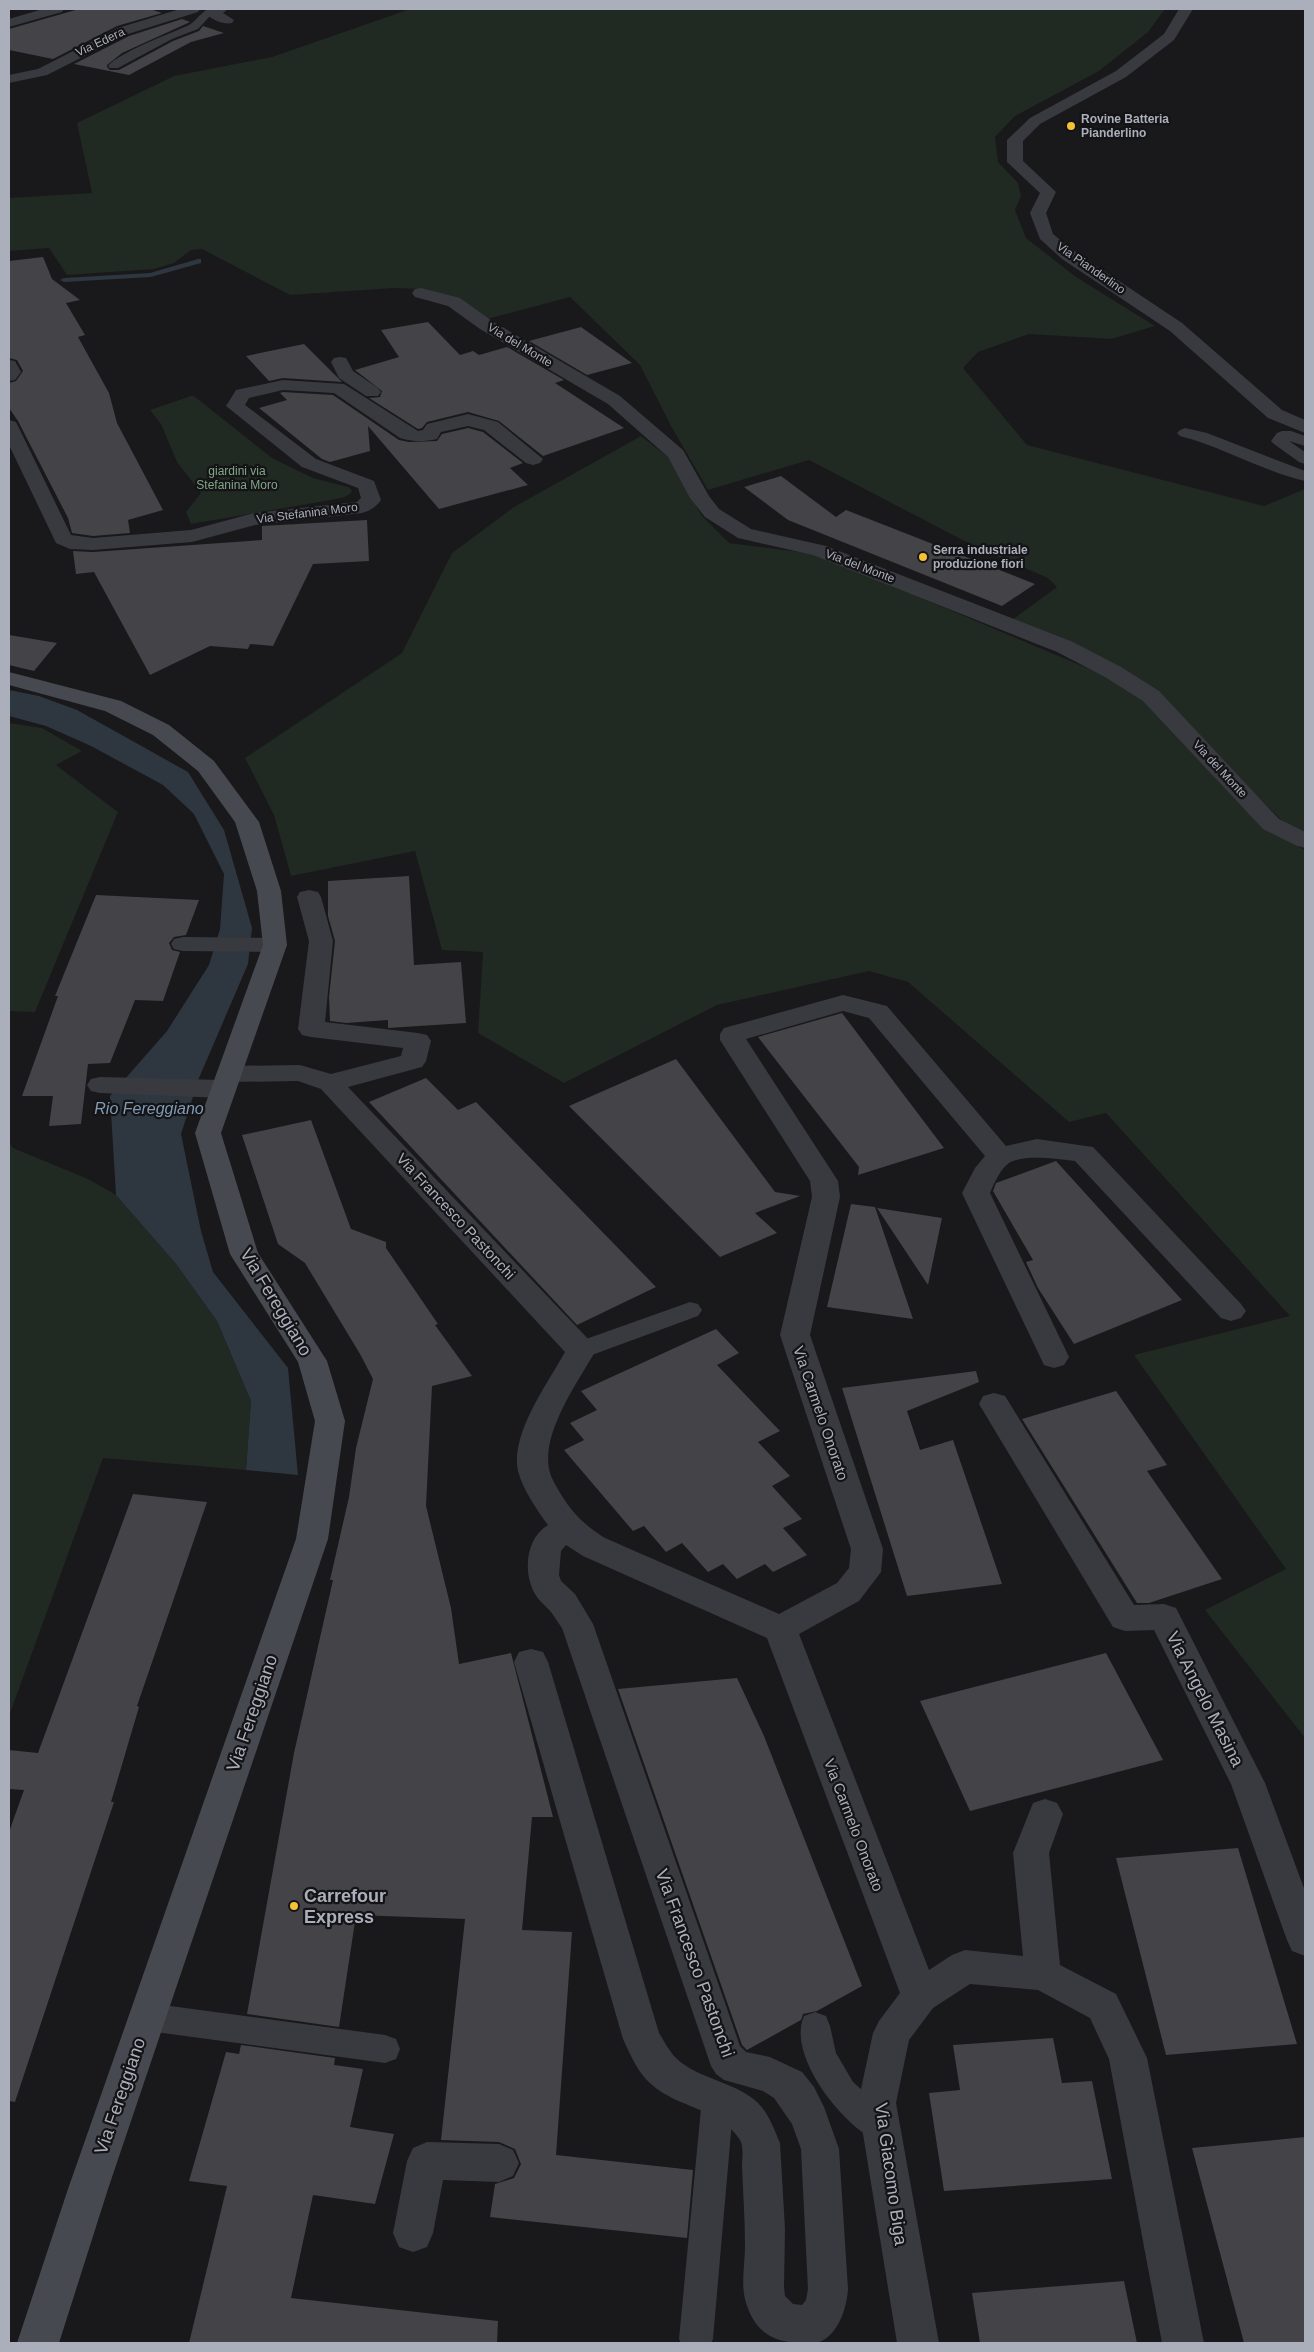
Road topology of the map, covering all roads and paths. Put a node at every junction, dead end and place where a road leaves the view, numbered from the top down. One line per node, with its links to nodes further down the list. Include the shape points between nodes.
1 (56, 9): 5 (street)
2 (193, 9): 7 (street, Via Edera, via 123,31 42,72)
3 (1186, 9): 13 (street, Via Pianderlino, via 1169,37 1121,74 1035,121 1015,140 1016,162 1048,192 1038,214 1046,236 1092,272 1176,327 1274,414)
4 (220, 13): 6 (lane, via 206,13 194,28 168,37)
5 (9, 24)
6 (114, 66)
7 (9, 79)
8 (421, 293): 21 (street, Via del Monte, via 454,302 486,325 614,400 676,454 712,513 745,534 819,550 1065,647 1121,677 1151,696 1271,824)
9 (340, 362): 14 (street, via 345,374 410,418)
10 (9, 365): 11 (street, via 12,372)
11 (9, 376)
12 (9, 426): 14 (street, Via Stefanina Moro, via 63,539 70,543 93,544 192,536 254,519 362,507 371,500 367,485 309,463 234,406 242,394 283,385 338,388 407,434 417,437 430,435)
13 (1305, 427)
14 (434, 428): 17 (street, Via Stefanina Moro, via 468,420 491,426)
15 (1185, 433): 19 (lane, via 1202,436)
16 (1305, 441): 18 (lane, via 1291,436 1282,436 1278,441)
17 (533, 459)
18 (1305, 459)
19 (1305, 476)
20 (9, 678): 24 (street, Via Fereggiano, via 113,706 161,730 206,766 247,822 269,891)
21 (1305, 841)
22 (309, 897): 25 (street, via 321,940 311,1030 418,1041 413,1061)
23 (183, 944): 24 (street)
24 (266, 945): 26 (street, Via Fereggiano)
25 (330, 1083): 26 (street, Via Francesco Pastonchi, via 300,1073); 31 (street, Via Francesco Pastonchi)
26 (218, 1084): 27 (street); 41 (street, Via Fereggiano, via 208,1133 244,1254 312,1361 330,1422 312,1539)
27 (107, 1085)
28 (1000, 1156): 30 (street, via 1037,1148 1083,1153); 32 (street, via 976,1193); 35 (street, Via Carmelo Onorato, via 878,1012 843,1003 733,1034 733,1040 824,1180 826,1197 795,1336 867,1549 865,1572 848,1592)
29 (690, 1310): 31 (lane)
30 (1231, 1311)
31 (581, 1350): 34 (street, via 534,1442 533,1468 540,1487)
32 (1054, 1357)
33 (994, 1404): 38 (street, Via Angelo Masina, via 1125,1618 1164,1617 1248,1782)
34 (567, 1529): 35 (street, via 594,1547); 44 (street, Via Francesco Pastonchi, via 550,1539 545,1551 544,1575 548,1588 577,1624 724,2054 737,2068 770,2075 788,2085 800,2100 820,2149 828,2289 824,2311 808,2326 783,2322 767,2304 764,2292 761,2143 757,2130 745,2114)
35 (780, 1629): 40 (street, Via Carmelo Onorato)
36 (531, 1662): 44 (street, Via Francesco Pastonchi, via 642,2039 664,2072 689,2088)
37 (1045, 1814): 39 (street, via 1031,1853)
38 (1305, 1940)
39 (1043, 1974): 40 (street, Via Giacomo Biga, via 965,1967); 51 (street, Via Giacomo Biga, via 1103,2006 1128,2058)
40 (920, 1996): 45 (street, Via Giacomo Biga, via 892,2033 877,2103)
41 (148, 2017): 43 (lane); 49 (street, Via Fereggiano)
42 (815, 2026): 45 (lane, via 821,2057 842,2092)
43 (385, 2049)
44 (718, 2098): 48 (lane)
45 (882, 2129): 50 (street, Via Giacomo Biga)
46 (499, 2163): 47 (street, via 427,2161)
47 (413, 2233)
48 (696, 2339)
49 (38, 2343)
50 (918, 2343)
51 (1183, 2343)

